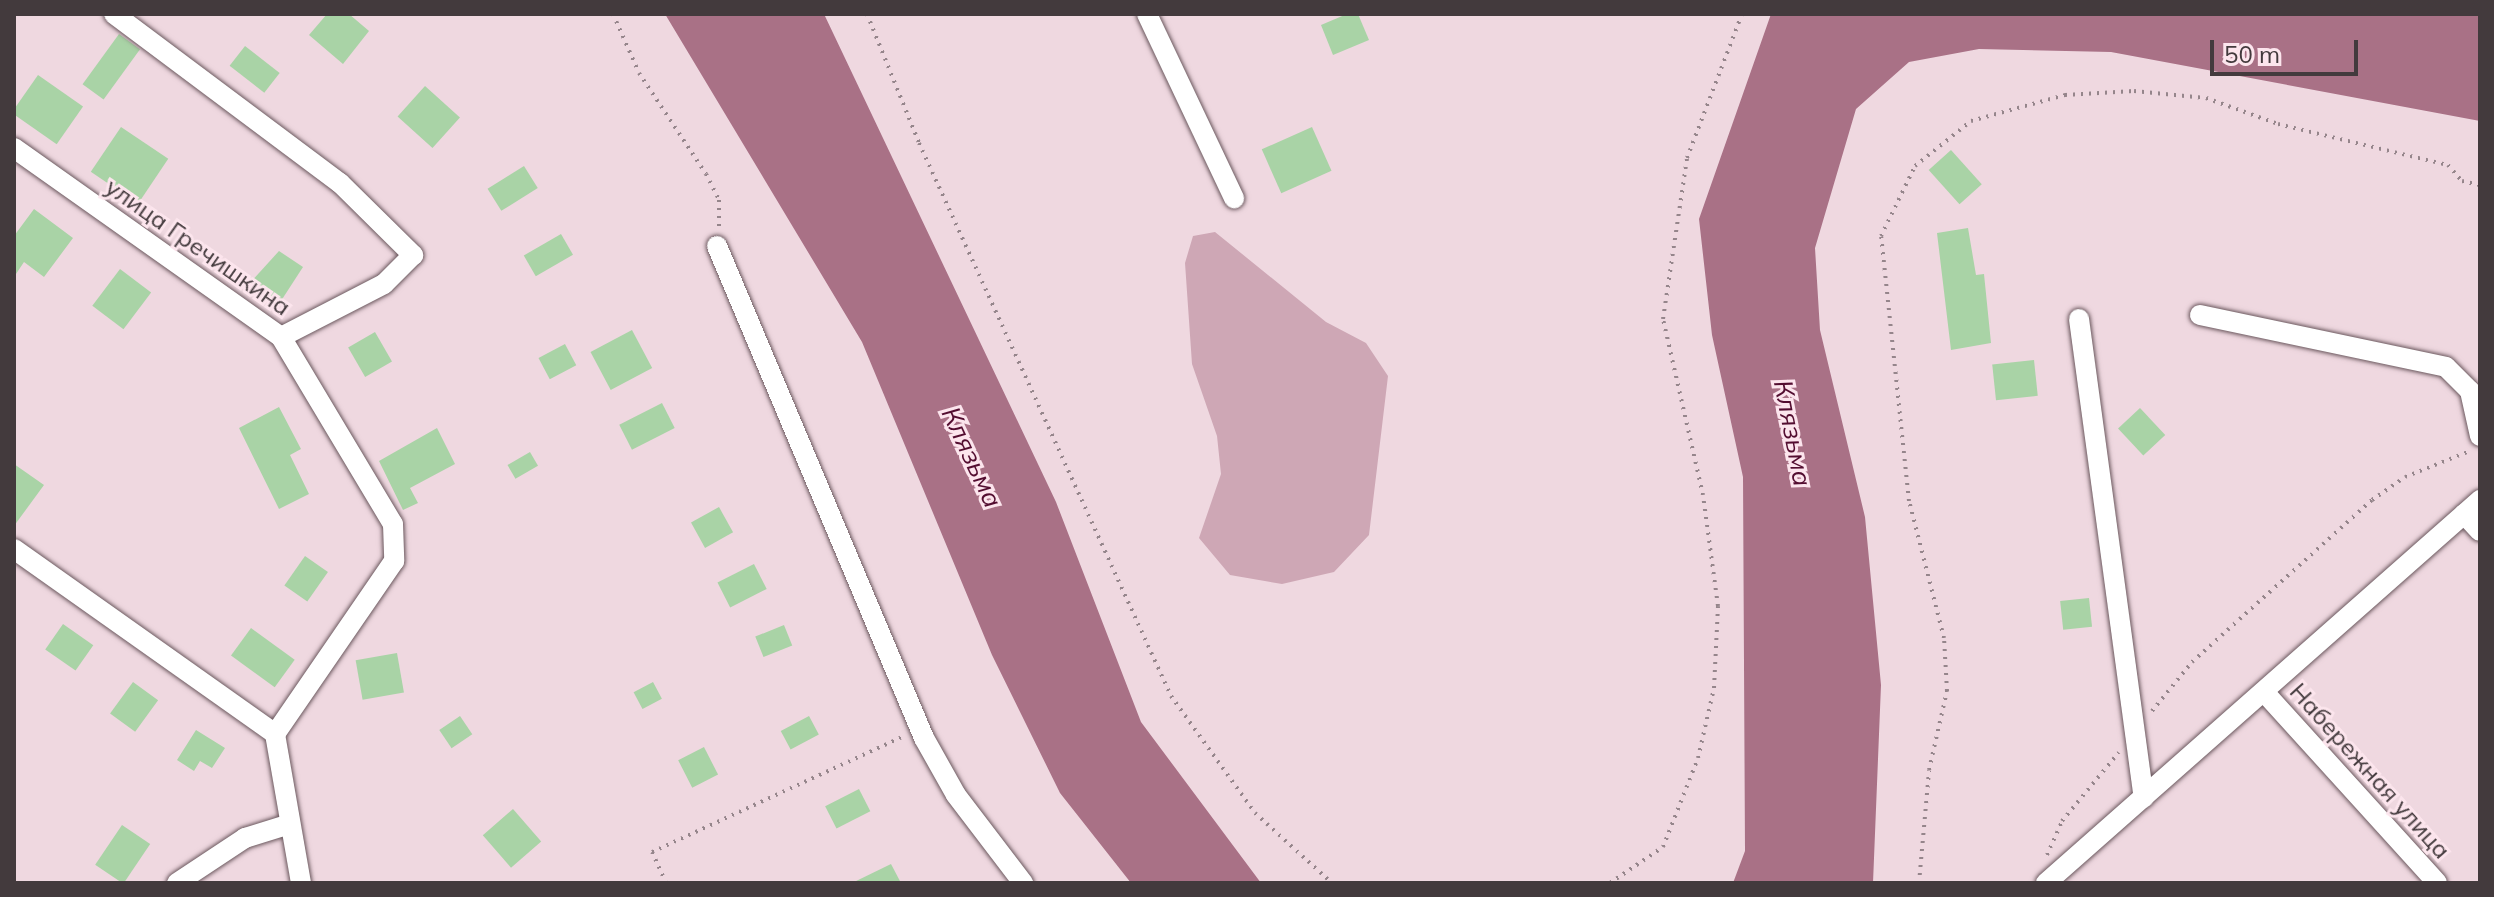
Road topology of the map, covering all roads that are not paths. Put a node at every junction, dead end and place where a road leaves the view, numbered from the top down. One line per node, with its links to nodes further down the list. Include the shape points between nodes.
1 (114, 14): 8 (street, via 340,183 413,255 384,284)
2 (1147, 14): 4 (street)
3 (14, 148): 8 (street, улица Гречишкина)
4 (1234, 198)
5 (717, 246): 21 (street, via 920,728 956,795)
6 (2200, 315): 9 (street, via 2446,367 2470,391)
7 (2079, 319): 16 (street)
8 (281, 337): 15 (street, улица Гречишкина, via 393,524 396,543 394,561)
9 (2480, 436)
10 (2480, 500): 11 (street)
11 (2464, 514): 12 (street); 14 (street)
12 (2480, 531)
13 (14, 549): 15 (street)
14 (2265, 693): 16 (street); 22 (street, Набережная улица)
15 (275, 734): 17 (street)
16 (2144, 798): 18 (street)
17 (290, 824): 19 (street, via 245,838); 20 (street)
18 (2048, 882)
19 (177, 883)
20 (301, 883)
21 (1023, 883)
22 (2437, 883)

